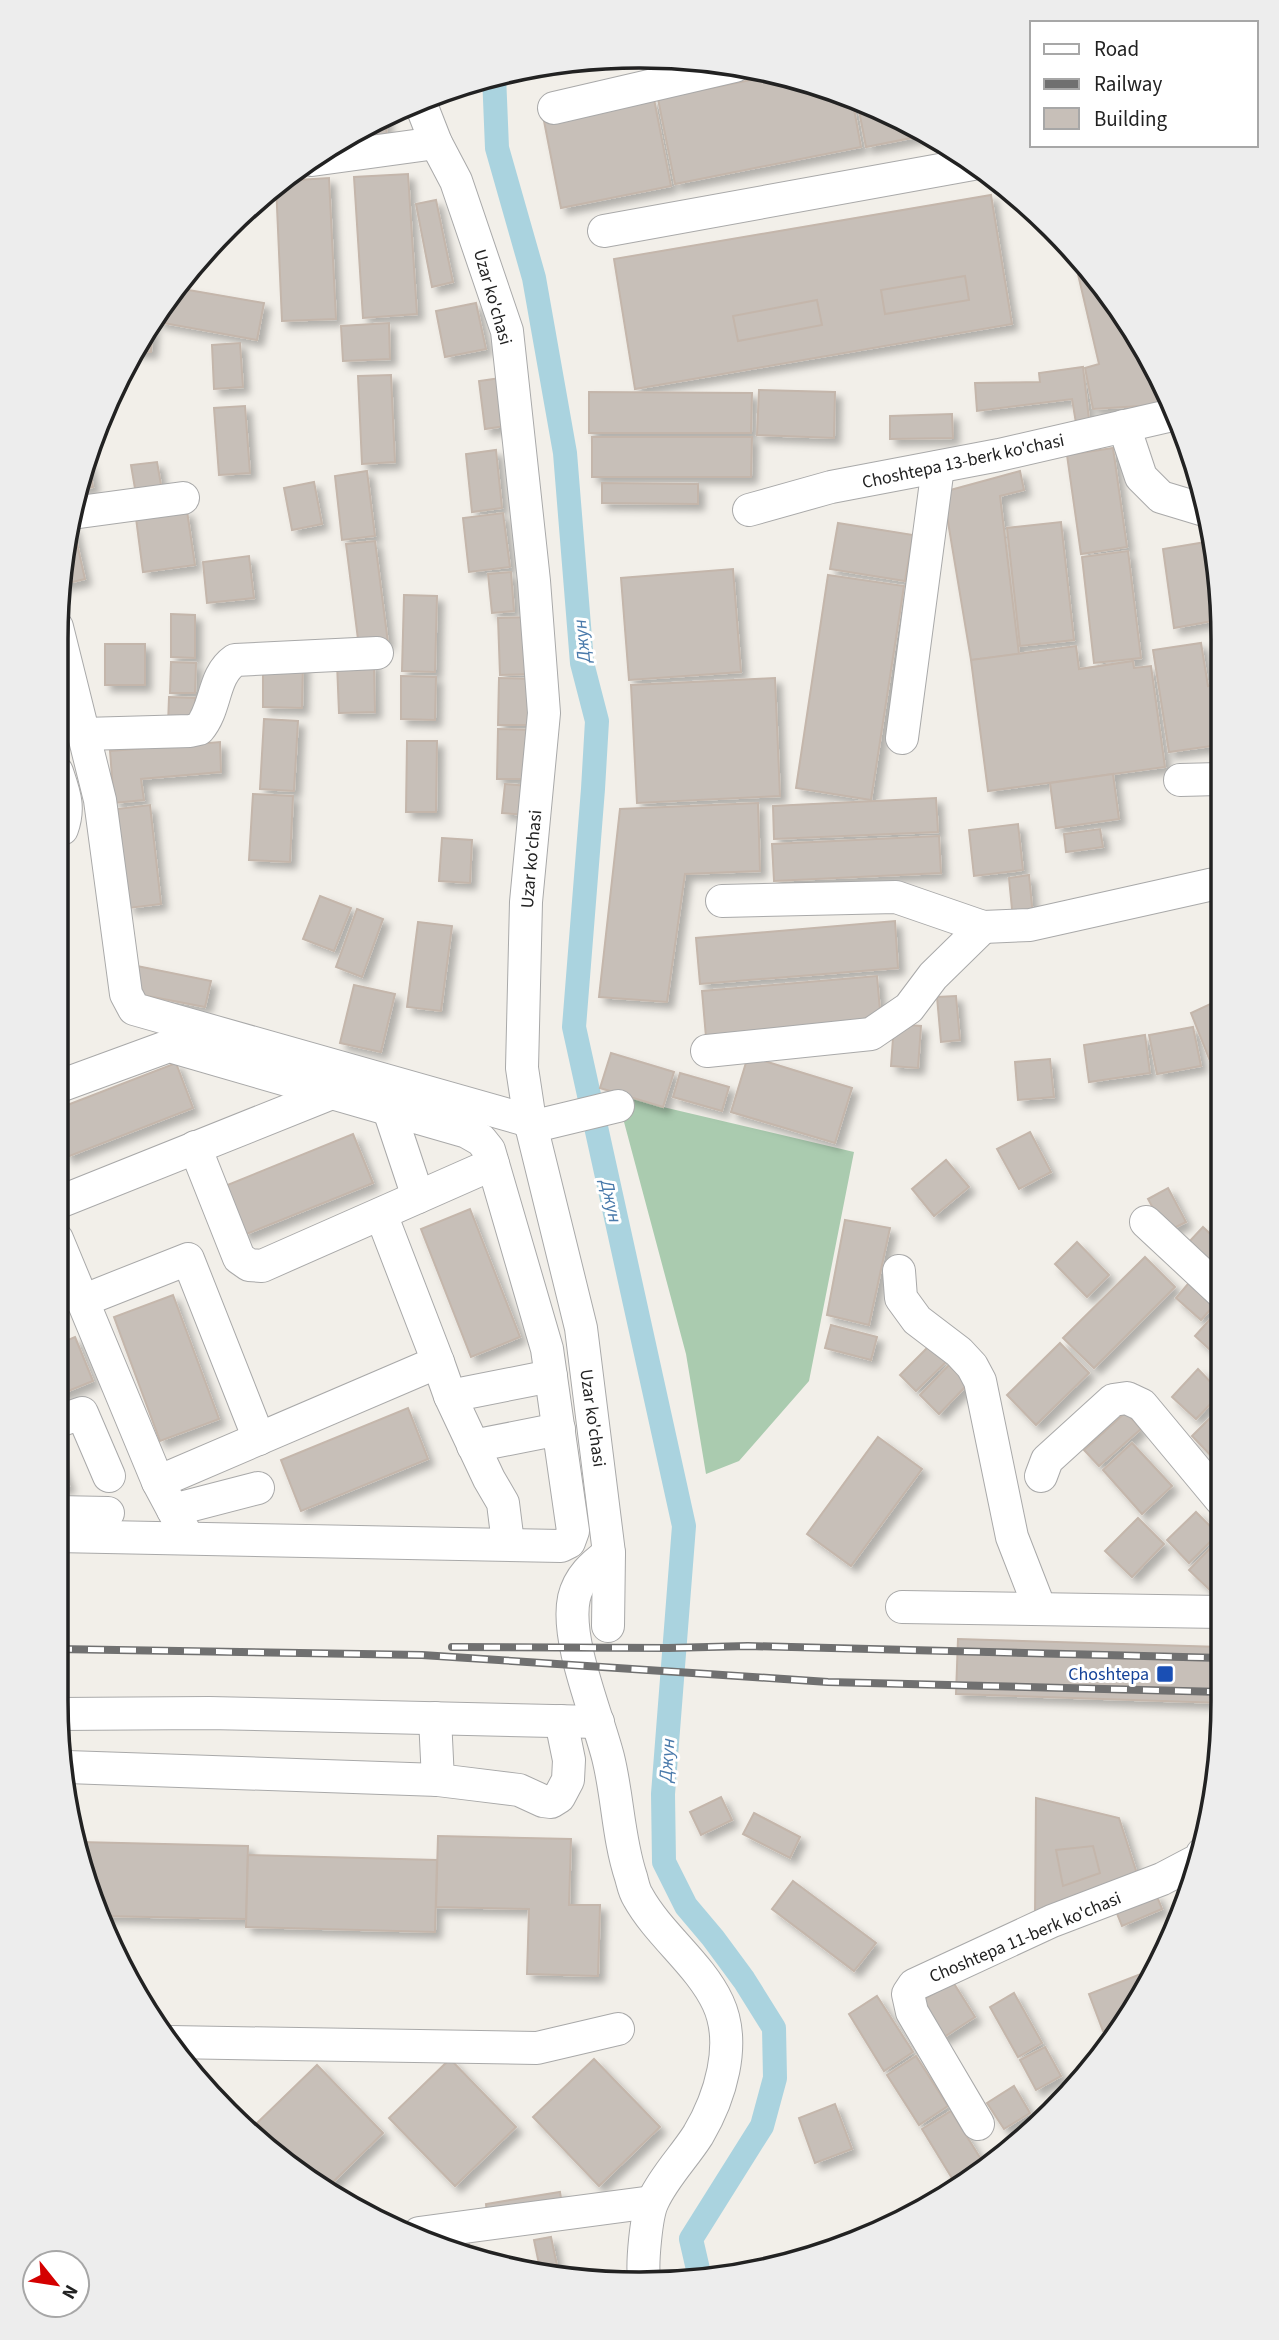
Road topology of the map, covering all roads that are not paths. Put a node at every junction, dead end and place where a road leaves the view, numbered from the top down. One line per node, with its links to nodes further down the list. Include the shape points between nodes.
1 (708, 72): 2 (street)
2 (554, 108)
3 (424, 111): 4 (street, Uzar ko'chasi)
4 (436, 143): 5 (street); 29 (street, Uzar ko'chasi, via 456,181 507,331 534,581 544,712 526,902 522,1068)
5 (337, 156)
6 (959, 167): 7 (street)
7 (604, 231)
8 (1165, 417): 9 (street, Choshtepa 13-berk ko'chasi)
9 (1124, 426): 10 (street, Choshtepa 13-berk ko'chasi); 12 (street, via 1141,477 1161,497)
10 (938, 467): 13 (street, Choshtepa 13-berk ko'chasi, via 831,487); 18 (street)
11 (183, 498): 14 (street)
12 (1195, 507)
13 (749, 510)
14 (83, 511)
15 (377, 653): 17 (street, via 235,660 225,667 199,729)
16 (68, 671): 17 (street)
17 (84, 734): 29 (street, via 100,800 126,993 134,1009)
18 (902, 738)
19 (1211, 779): 20 (street)
20 (1180, 780)
21 (1211, 885): 23 (street, via 1030,925)
22 (722, 901): 23 (street, via 895,897)
23 (983, 927): 24 (street, via 909,1007 871,1034)
24 (707, 1051)
25 (68, 1083): 26 (street, via 169,1046)
26 (332, 1093): 28 (street); 30 (street)
27 (618, 1106): 29 (street)
28 (388, 1110): 31 (street, via 467,1132 481,1140); 32 (street)
29 (537, 1124): 59 (street, Uzar ko'chasi, via 581,1328)
30 (195, 1147): 33 (street); 34 (street, via 239,1258 249,1265 262,1266)
31 (493, 1164): 32 (street); 41 (street)
32 (418, 1198): 34 (street)
33 (68, 1199)
34 (381, 1214): 40 (street)
35 (1146, 1222): 38 (street)
36 (68, 1266): 39 (street)
37 (899, 1271): 61 (street, via 901,1298 917,1320 959,1352 979,1381 1013,1537)
38 (1211, 1283)
39 (82, 1301): 45 (street, via 188,1259); 49 (street)
40 (438, 1362): 42 (street); 45 (street)
41 (551, 1376): 42 (street); 44 (street)
42 (450, 1396): 46 (street)
43 (68, 1418): 47 (street, via 82,1413)
44 (559, 1429): 46 (street); 57 (street, via 573,1531)
45 (259, 1439): 49 (street)
46 (473, 1446): 58 (street, via 503,1503)
47 (109, 1476)
48 (1041, 1476): 51 (street, via 1047,1460 1103,1408 1113,1400 1127,1398 1142,1405)
49 (158, 1482): 52 (street)
50 (258, 1488): 52 (street)
51 (1211, 1488)
52 (173, 1510): 56 (street)
53 (68, 1512): 54 (street)
54 (108, 1513)
55 (68, 1536): 56 (street)
56 (188, 1538): 58 (street)
57 (569, 1542): 58 (street, via 561,1546); 59 (street)
58 (508, 1543)
59 (605, 1556): 63 (street, Uzar ko'chasi); 67 (street, via 586,1571 574,1597 573,1634)
60 (902, 1607): 61 (street)
61 (1040, 1609): 62 (street)
62 (1211, 1612)
63 (608, 1626)
64 (68, 1716): 65 (street, via 209,1713)
65 (435, 1718): 66 (street); 69 (street)
66 (561, 1721): 67 (street); 69 (street, via 568,1780 551,1802 519,1790)
67 (598, 1722): 74 (street, via 609,1760 623,1855 637,1897 705,1982 725,2027 727,2048 712,2103 699,2133)
68 (72, 1768): 69 (street)
69 (438, 1780)
70 (1185, 1867): 73 (street, Choshtepa 11-berk ko'chasi, via 1052,1921 914,1985 908,1994 912,2012)
71 (618, 2029): 72 (street, via 537,2048)
72 (182, 2042)
73 (978, 2124)
74 (652, 2202): 75 (street); 76 (street)
75 (430, 2231)
76 (644, 2272)

